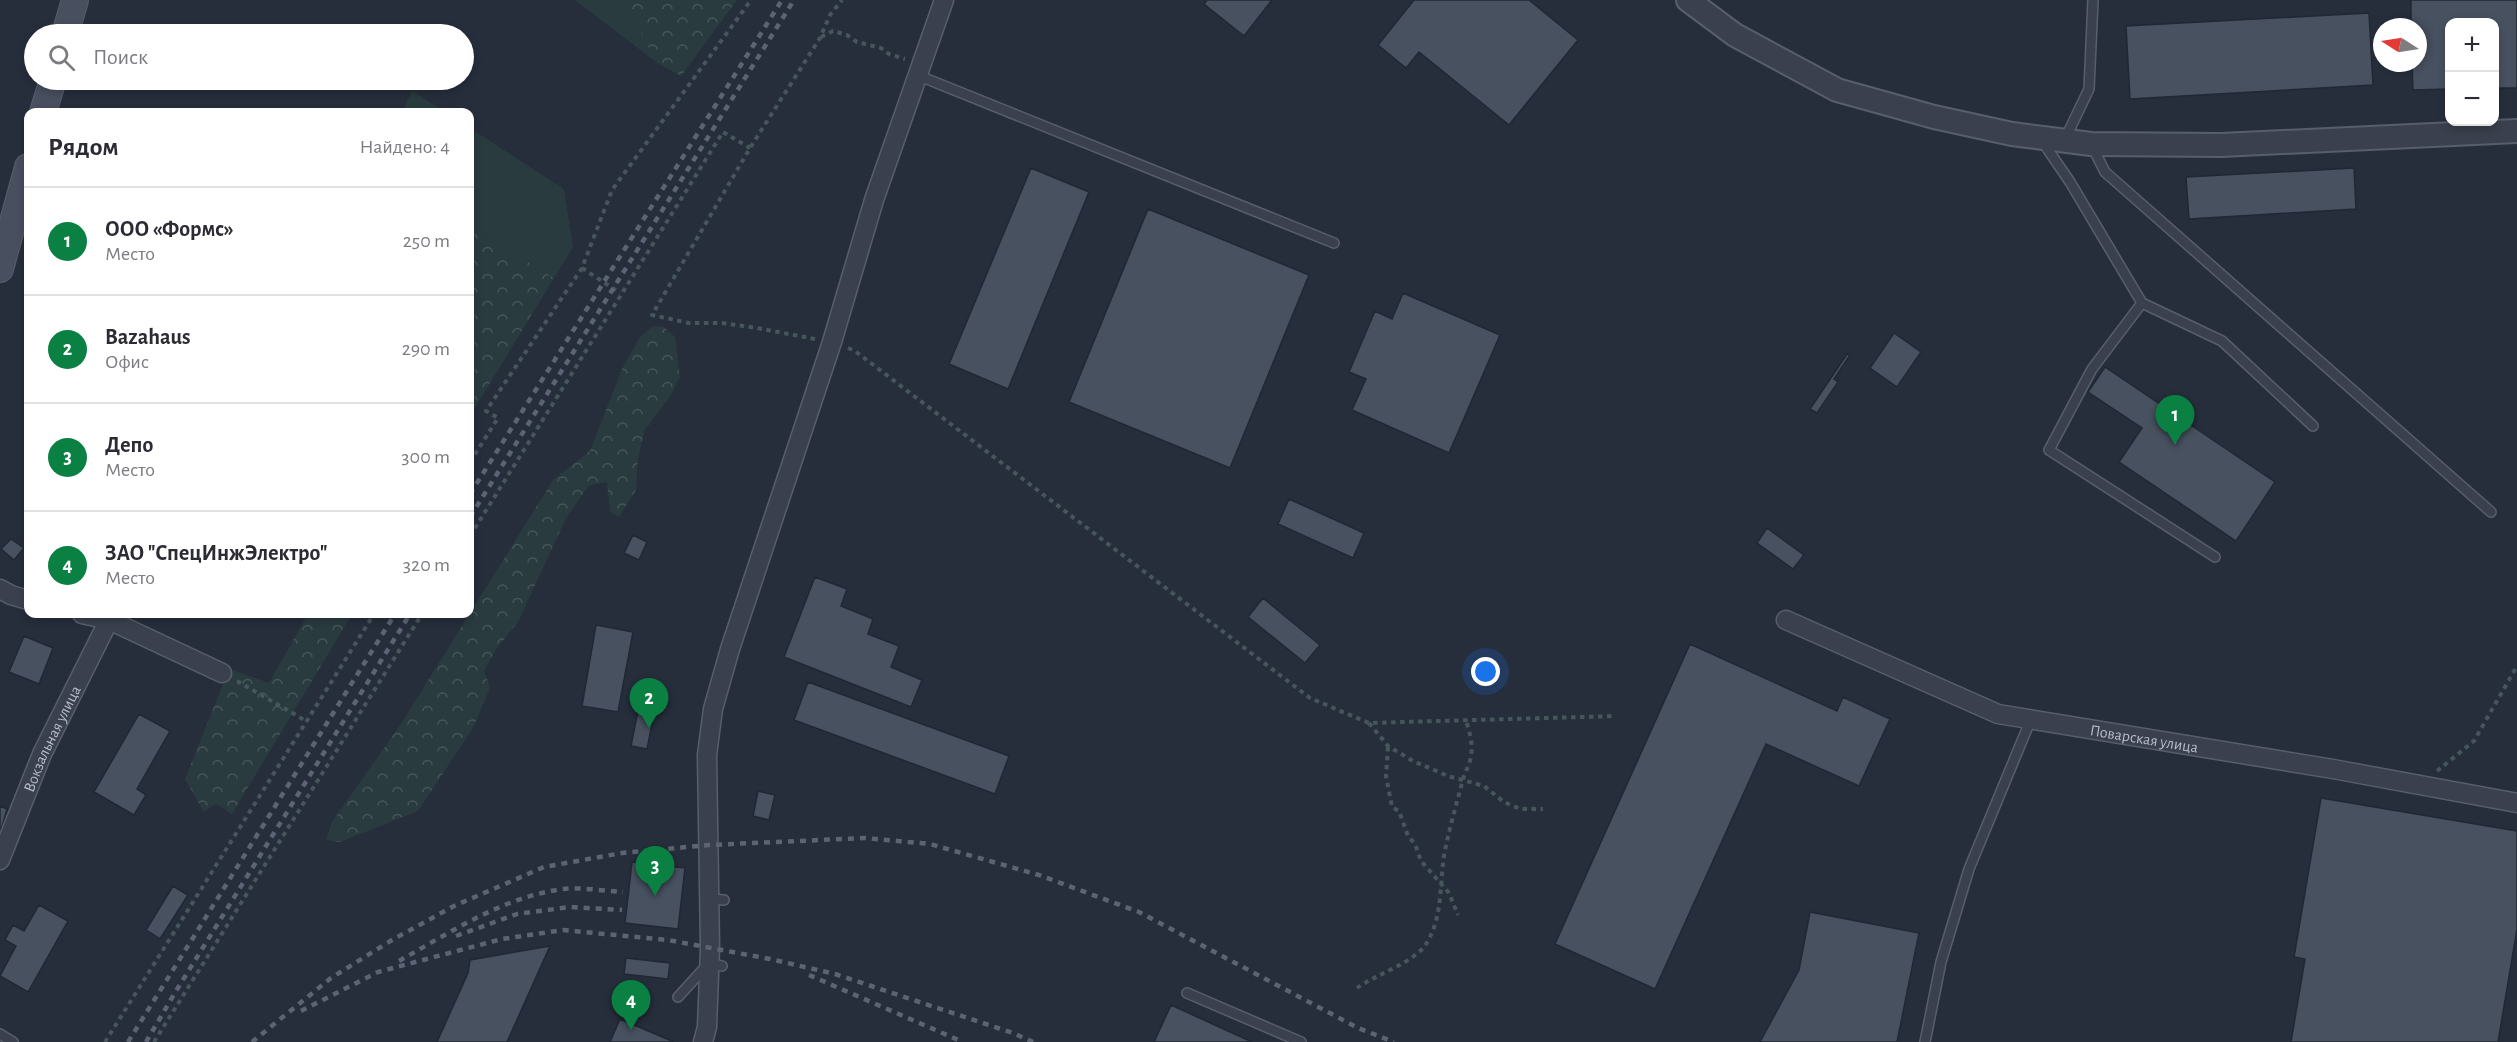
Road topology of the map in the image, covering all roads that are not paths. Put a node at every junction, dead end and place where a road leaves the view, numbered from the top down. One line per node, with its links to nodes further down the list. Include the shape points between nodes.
1 (75, 0): 5 (main road)
2 (944, 0): 6 (street)
3 (1688, 0): 10 (street, via 1735,35 1837,90 1934,117)
4 (2093, 0): 11 (lane, via 2089,89)
5 (68, 24)
6 (913, 67): 14 (lane); 29 (street, via 832,342 713,709 707,755 717,899)
7 (50, 90): 8 (main road)
8 (45, 108)
9 (2517, 131): 12 (street, via 2221,145)
10 (2041, 138): 11 (street); 16 (lane)
11 (2064, 141): 12 (street)
12 (2091, 144): 18 (lane, via 2106,172)
13 (24, 181): 15 (main road)
14 (1334, 243)
15 (0, 269)
16 (2142, 303): 17 (lane, via 2222,341); 19 (lane, via 2092,369 2049,450)
17 (2313, 426)
18 (2491, 512)
19 (2215, 557)
20 (0, 589): 21 (street)
21 (24, 598)
22 (100, 618): 23 (street)
23 (109, 620): 25 (street); 28 (street, Вокзальная улица, via 42,754)
24 (1786, 620): 26 (street, Поварская улица, via 1998,714)
25 (222, 673)
26 (2031, 719): 27 (street, Поварская улица); 36 (lane, via 1970,869 1941,962)
27 (2517, 803)
28 (0, 860)
29 (713, 959): 31 (lane); 34 (street)
30 (1187, 993): 35 (lane)
31 (678, 997)
32 (0, 1034): 33 (lane)
33 (13, 1042)
34 (702, 1042)
35 (1301, 1042)
36 (1925, 1042)

